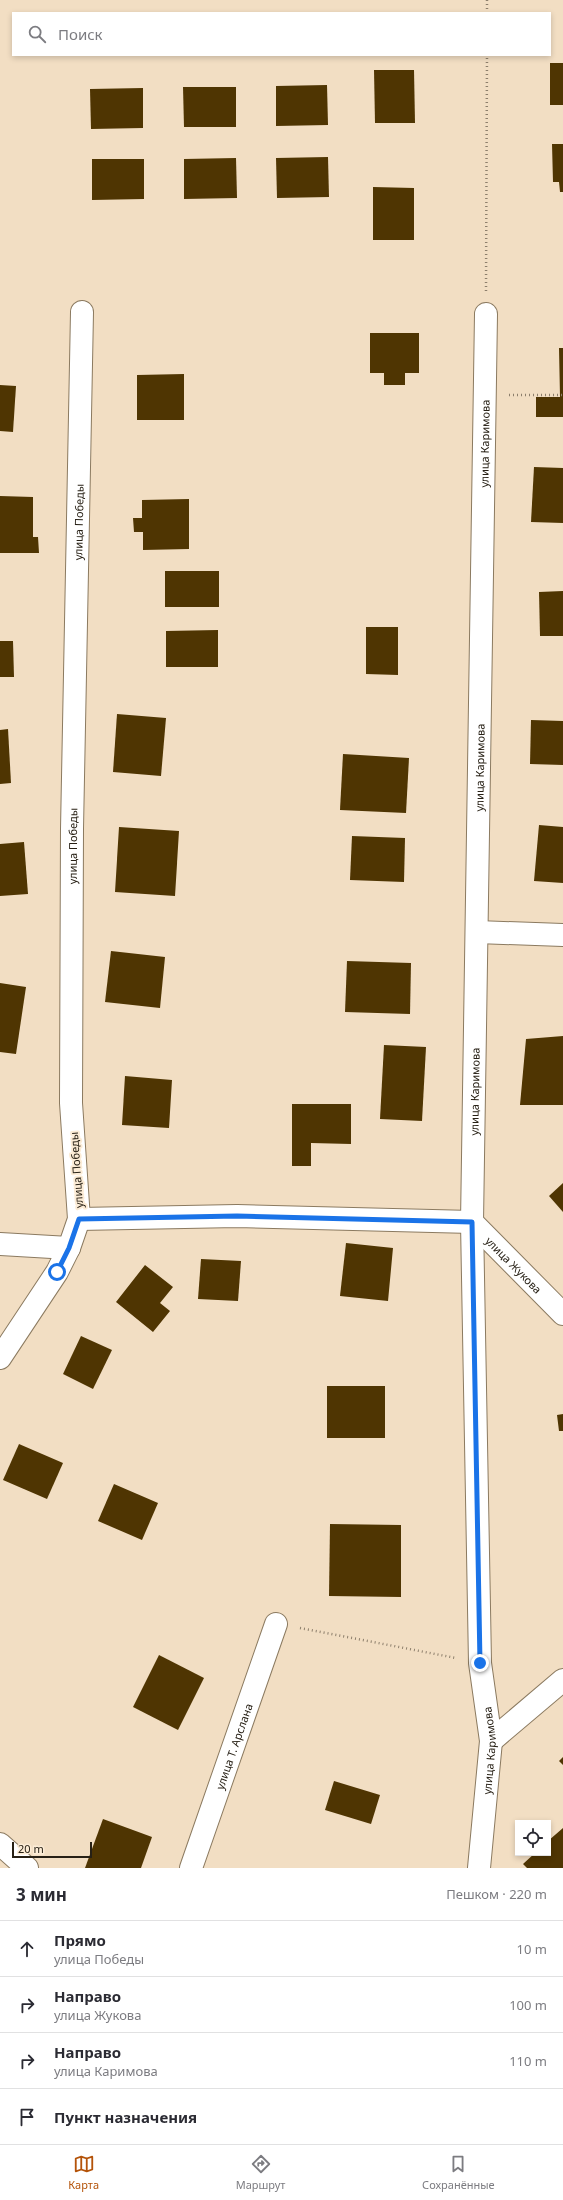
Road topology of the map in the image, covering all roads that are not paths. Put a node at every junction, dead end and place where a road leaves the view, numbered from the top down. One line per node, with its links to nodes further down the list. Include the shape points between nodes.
1 (82, 312): 5 (street, улица Победы, via 72,829 71,1103)
2 (486, 314): 3 (street, улица Каримова)
3 (477, 932): 4 (street); 6 (street, улица Каримова)
4 (563, 935)
5 (79, 1219): 6 (street, via 237,1216); 8 (street, улица Победы)
6 (472, 1222): 9 (street, улица Жукова); 13 (street, улица Каримова, via 480,1663)
7 (0, 1244): 8 (street)
8 (69, 1248): 10 (street, улица Победы, via 57,1272)
9 (563, 1314)
10 (0, 1358)
11 (276, 1624): 16 (street, улица Т. Арслана)
12 (563, 1680): 13 (street)
13 (491, 1741): 17 (street, улица Каримова)
14 (0, 1844): 15 (street)
15 (27, 1868)
16 (191, 1868)
17 (479, 1868)

